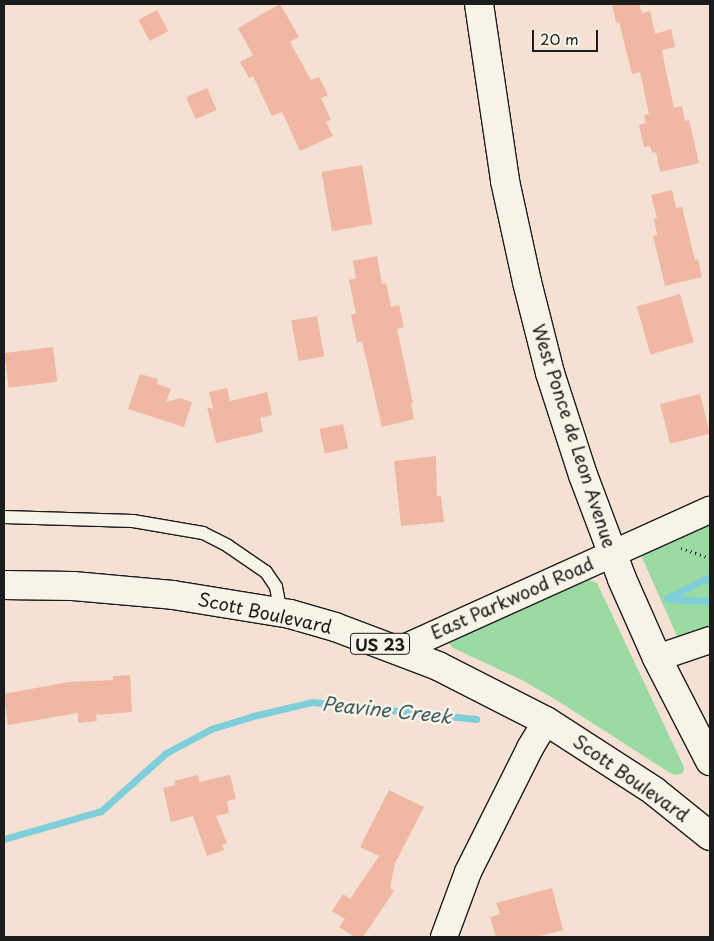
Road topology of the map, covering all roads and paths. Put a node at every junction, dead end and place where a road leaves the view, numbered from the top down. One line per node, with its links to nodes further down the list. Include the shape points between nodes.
1 (479, 4): 4 (main road, West Ponce de Leon Avenue, via 501,159 527,282 550,373)
2 (710, 510): 4 (street, East Parkwood Road)
3 (4, 517): 6 (lane, via 133,521 202,533 266,572 276,587)
4 (612, 553): 8 (street, East Parkwood Road); 9 (main road, West Ponce de Leon Avenue)
5 (4, 585): 6 (main road, Scott Boulevard / US 23, via 73,586 173,594)
6 (282, 613): 8 (main road, Scott Boulevard / US 23, via 335,627)
7 (710, 640): 9 (street)
8 (397, 651): 10 (main road, Scott Boulevard / US 23, via 438,666)
9 (657, 658): 11 (main road, West Ponce de Leon Avenue)
10 (546, 720): 12 (main road, Scott Boulevard / US 23, via 654,791); 13 (street, via 468,872)
11 (710, 760)
12 (710, 836)
13 (444, 937)

